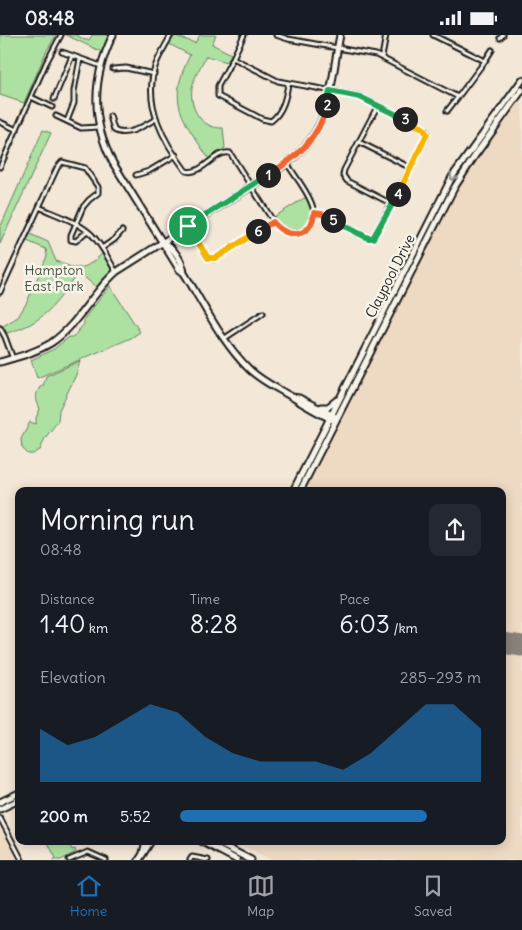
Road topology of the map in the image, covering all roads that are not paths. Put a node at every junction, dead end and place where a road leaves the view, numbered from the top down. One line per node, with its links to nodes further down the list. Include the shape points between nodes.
1 (61, 35): 24 (street)
2 (113, 35): 17 (main road)
3 (244, 35): 14 (street)
4 (276, 35): 9 (street)
5 (340, 35): 9 (main road)
6 (386, 35): 13 (street)
7 (433, 35): 16 (street)
8 (169, 36): 19 (street)
9 (338, 47): 13 (street); 23 (main road)
10 (492, 50): 16 (street)
11 (62, 52): 12 (street)
12 (72, 56): 15 (street); 26 (street)
13 (382, 57): 25 (street)
14 (233, 58): 21 (street); 21 (street, via 218,86 218,96 262,119 271,121 277,116)
15 (80, 59): 17 (street); 33 (street, via 74,103)
16 (484, 61): 25 (street)
17 (100, 66): 35 (main road, via 96,95)
18 (113, 69): 19 (street, via 126,68)
19 (154, 74): 32 (street, via 152,95)
20 (522, 80): 61 (main road, Claypool Drive, one-way to 61, via 452,177)
21 (288, 84): 23 (street)
22 (522, 90): 63 (main road, Claypool Drive, via 454,188)
23 (330, 91): 27 (street, via 360,97); 39 (main road, via 326,112 317,132)
24 (31, 97): 28 (street); 36 (street)
25 (458, 97): 29 (street)
26 (54, 99)
27 (378, 105): 37 (street); 41 (street, via 427,132)
28 (52, 107)
29 (447, 111)
30 (56, 116): 33 (street)
31 (110, 116): 32 (street, via 114,130 120,133 135,130)
32 (156, 119): 38 (street)
33 (67, 121): 35 (street, via 81,128)
34 (0, 122): 36 (street)
35 (99, 127): 52 (main road, via 113,163)
36 (16, 130): 40 (street)
37 (360, 142): 41 (street); 44 (street, via 344,177)
38 (176, 155): 42 (street); 43 (street, via 189,172 222,153 230,153)
39 (287, 163): 43 (main road); 46 (street, via 312,204)
40 (0, 167)
41 (411, 168): 44 (street)
42 (136, 175)
43 (251, 186): 47 (street); 49 (main road)
44 (392, 204): 46 (street, via 377,234 371,239)
45 (39, 207): 48 (street); 48 (street, via 60,163 83,167 99,191 86,203); 55 (street)
46 (314, 213): 47 (street, via 309,227 299,233 282,231)
47 (273, 222): 49 (street, via 214,259 208,258)
48 (76, 224): 50 (street); 50 (street, via 72,241)
49 (188, 226): 52 (main road)
50 (87, 231): 53 (street)
51 (122, 231): 53 (street, via 118,238)
52 (163, 242): 54 (main road); 58 (main road, via 170,245)
53 (102, 249): 54 (street)
54 (116, 272): 59 (main road, via 57,338 38,350)
55 (0, 292)
56 (263, 313): 58 (street)
57 (0, 328): 59 (street)
58 (225, 338): 62 (main road, via 238,357 268,384)
59 (13, 359): 60 (main road)
60 (0, 362)
61 (342, 393): 62 (main road, via 328,407); 63 (main road, Claypool Drive)
62 (315, 408): 63 (main road); 64 (main road, via 323,421)
63 (333, 418): 64 (main road, Claypool Drive); 66 (main road, Claypool Drive)
64 (323, 432): 65 (main road, Claypool Drive)
65 (295, 487)
66 (302, 487)
67 (15, 795): 68 (main road)
68 (0, 802)
69 (15, 802): 70 (main road)
70 (0, 809)
71 (0, 818): 78 (street)
72 (144, 845): 76 (main road)
73 (148, 845): 76 (main road)
74 (208, 845): 83 (main road)
75 (222, 845): 84 (main road)
76 (142, 854): 81 (main road)
77 (191, 858): 82 (street)
78 (22, 860)
79 (69, 860): 80 (street, via 88,852)
80 (106, 860)
81 (139, 860)
82 (208, 860)
83 (237, 860)
84 (251, 860)

